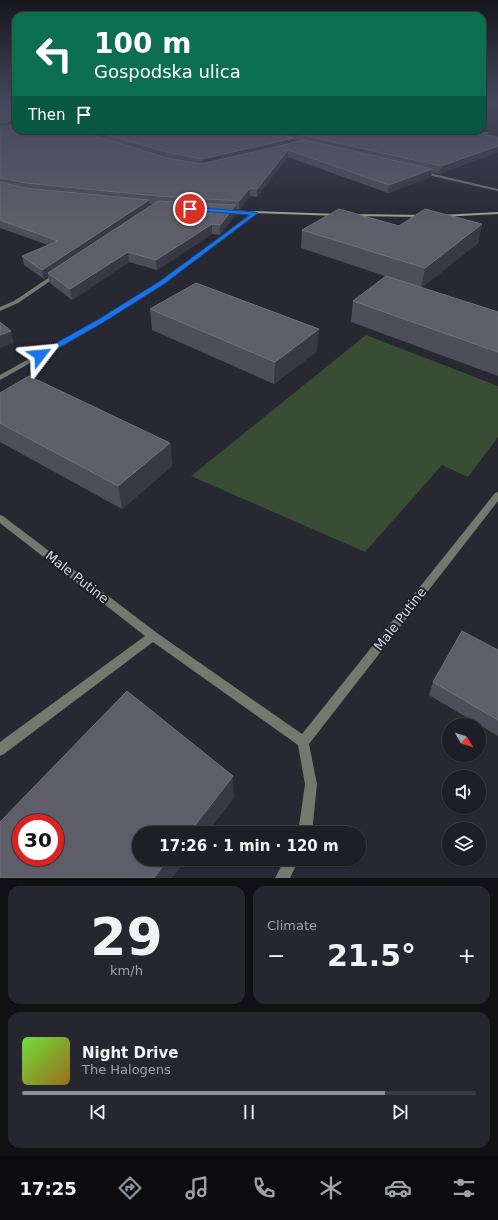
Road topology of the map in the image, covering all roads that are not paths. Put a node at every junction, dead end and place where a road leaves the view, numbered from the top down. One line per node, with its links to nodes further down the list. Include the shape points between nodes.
1 (414, 170): 2 (street)
2 (498, 190)
3 (221, 211): 4 (street)
4 (255, 213): 6 (street); 10 (street, via 162,283 102,321)
5 (498, 213): 7 (street)
6 (429, 216)
7 (437, 216)
8 (62, 271): 9 (street, via 16,302)
9 (0, 309)
10 (0, 378)
11 (498, 495): 14 (street, Male Putine)
12 (0, 518): 13 (street, Male Putine)
13 (153, 636): 14 (street, Male Putine); 15 (street)
14 (303, 742): 16 (street, via 311,784)
15 (0, 750)
16 (306, 826)
17 (288, 866): 18 (street)
18 (282, 878)

